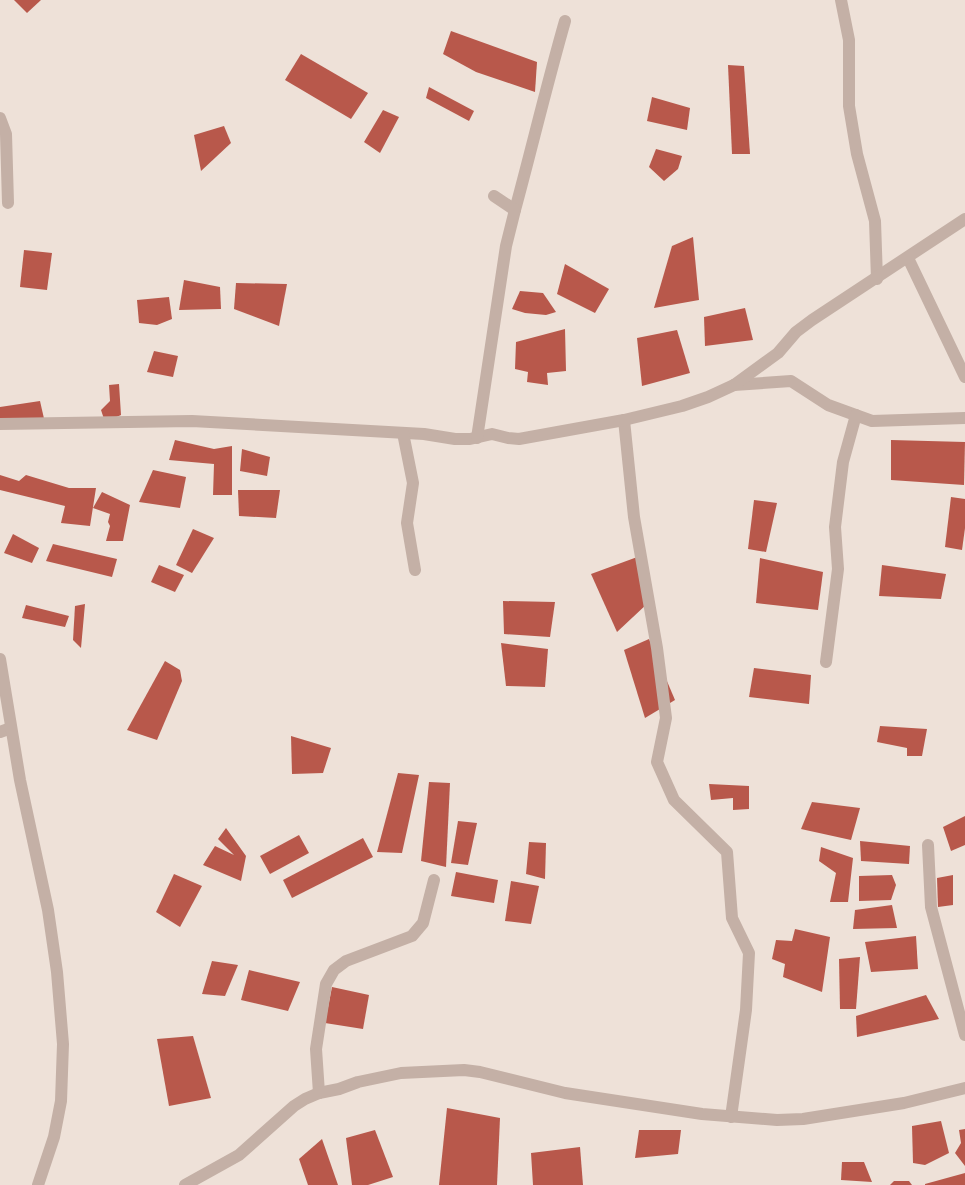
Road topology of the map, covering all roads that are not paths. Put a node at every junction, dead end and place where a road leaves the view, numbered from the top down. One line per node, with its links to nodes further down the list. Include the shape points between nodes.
1 (841, 0): 9 (street, via 849,40 849,106 857,154 875,221)
2 (564, 21): 6 (street)
3 (0, 118): 5 (street, via 6,134)
4 (494, 196): 6 (street)
5 (8, 203)
6 (515, 210): 17 (street, via 506,246)
7 (965, 220): 8 (street)
8 (908, 258): 9 (street); 10 (street)
9 (877, 279): 11 (street, via 812,320 796,332 778,353)
10 (965, 376)
11 (734, 385): 12 (street, via 791,381 828,405); 14 (street, via 682,406)
12 (856, 415): 13 (street, via 872,421); 20 (street, via 843,462 834,527 838,569)
13 (965, 418)
14 (624, 420): 17 (street, via 519,439 492,434); 27 (street, via 634,517 666,718 657,762 674,800 727,852 732,918 749,953 746,1010)
15 (0, 424): 16 (street, via 192,422)
16 (403, 433): 17 (street); 18 (street, via 412,483 408,523)
17 (477, 438)
18 (415, 570)
19 (0, 659): 21 (street)
20 (826, 662)
21 (5, 730): 28 (street, via 20,780 48,910 63,1044 61,1101 54,1137)
22 (928, 845): 24 (street, via 931,906)
23 (434, 880): 26 (street, via 423,923 412,936 346,961 334,970 326,984 316,1049)
24 (965, 1035)
25 (965, 1088): 27 (street, via 904,1103 803,1118)
26 (319, 1093): 27 (street, via 381,1076 464,1070 565,1093); 29 (street, via 294,1106 239,1155)
27 (731, 1117)
28 (38, 1185)
29 (186, 1185)

